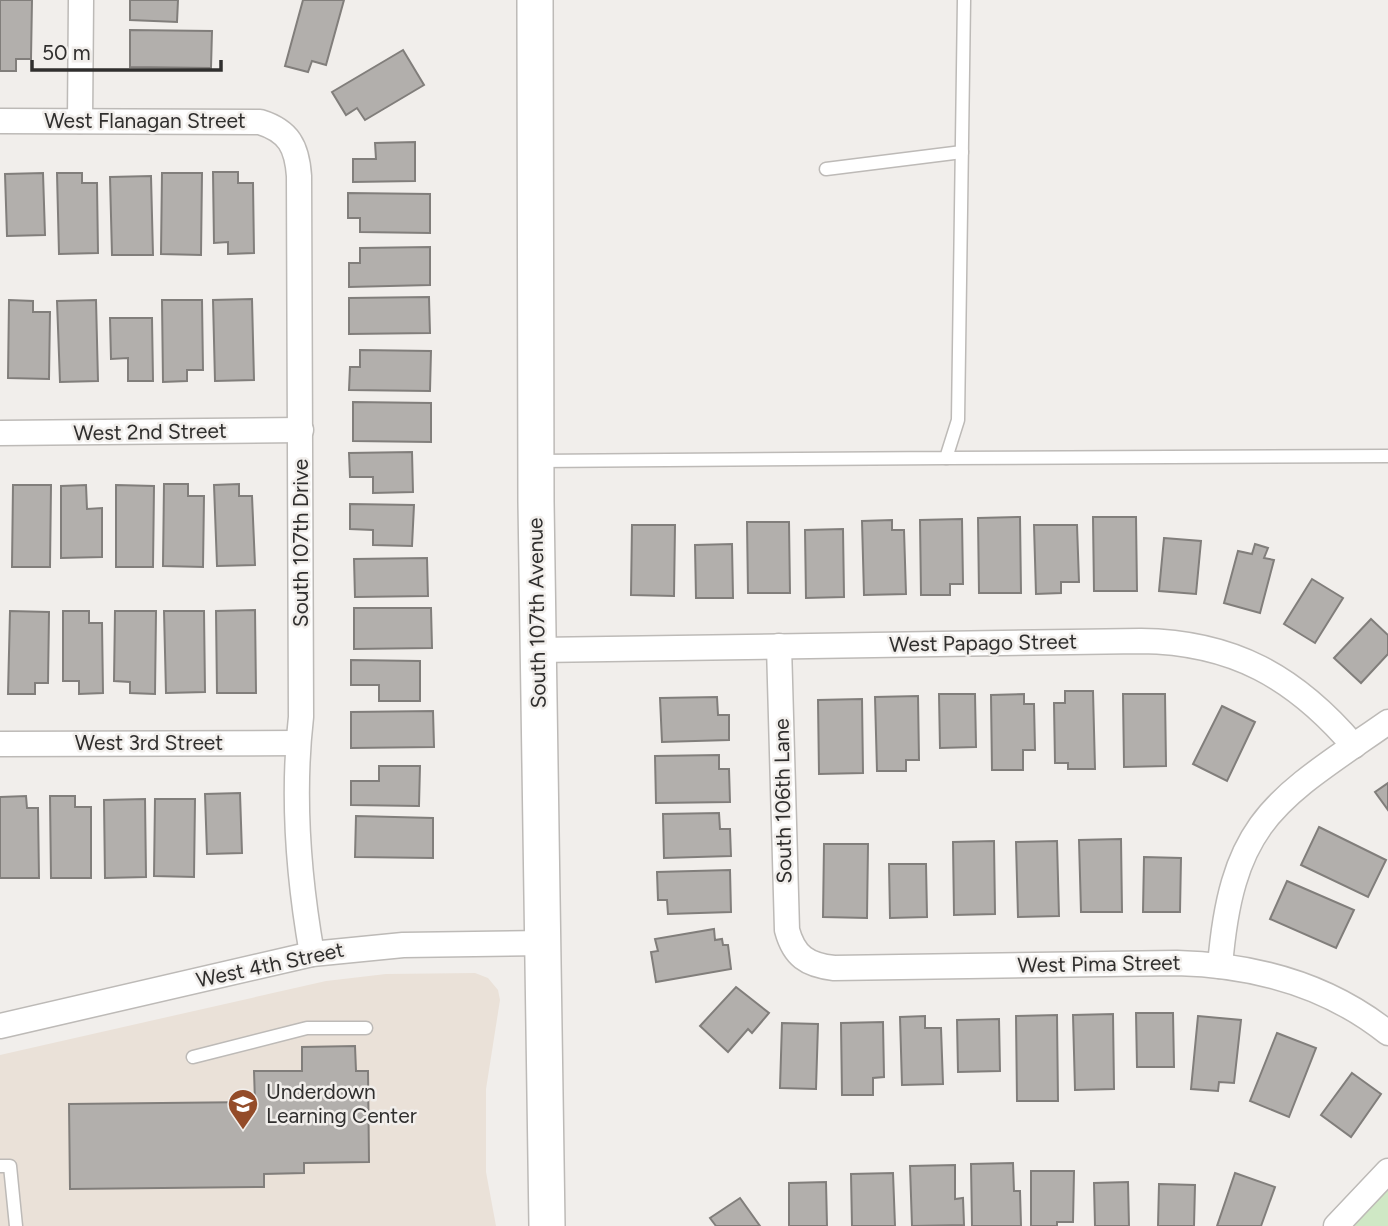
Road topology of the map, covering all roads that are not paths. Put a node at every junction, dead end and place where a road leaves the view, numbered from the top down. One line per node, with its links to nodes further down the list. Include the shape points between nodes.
1 (81, 0): 5 (street)
2 (535, 0): 13 (main road, South 107th Avenue)
3 (964, 0): 7 (lane)
4 (0, 121): 5 (street, West Flanagan Street)
5 (80, 121): 6 (street, West Flanagan Street, via 252,121)
6 (287, 134): 9 (street, South 107th Drive, via 299,176)
7 (962, 152): 8 (lane); 12 (lane, via 958,420)
8 (826, 169)
9 (301, 430): 10 (street, West 2nd Street); 17 (street, South 107th Drive)
10 (0, 433)
11 (1388, 456): 12 (lane)
12 (946, 458): 13 (lane)
13 (536, 461): 15 (main road, South 107th Avenue)
14 (779, 646): 15 (street, West Papago Street); 19 (street, West Papago Street, via 1193,644 1243,659 1291,685); 22 (street, South 106th Lane, via 786,916)
15 (538, 650): 20 (main road, South 107th Avenue)
16 (1388, 722): 19 (street)
17 (298, 743): 18 (street, West 3rd Street); 21 (street, South 107th Drive, via 298,857)
18 (0, 744)
19 (1354, 746): 23 (street, via 1280,801 1251,839 1231,883)
20 (544, 943): 21 (street, West 4th Street, via 403,945); 31 (main road, South 107th Avenue)
21 (312, 954): 24 (street, West 4th Street)
22 (797, 955): 23 (street, West Pima Street, via 808,963 834,968)
23 (1220, 966): 26 (street, West Pima Street, via 1268,974 1321,992)
24 (0, 1026)
25 (366, 1028): 27 (lane, via 307,1028)
26 (1388, 1033)
27 (193, 1057)
28 (0, 1166): 30 (lane, via 10,1166)
29 (1388, 1171): 32 (street)
30 (16, 1226)
31 (547, 1226)
32 (1336, 1226)

